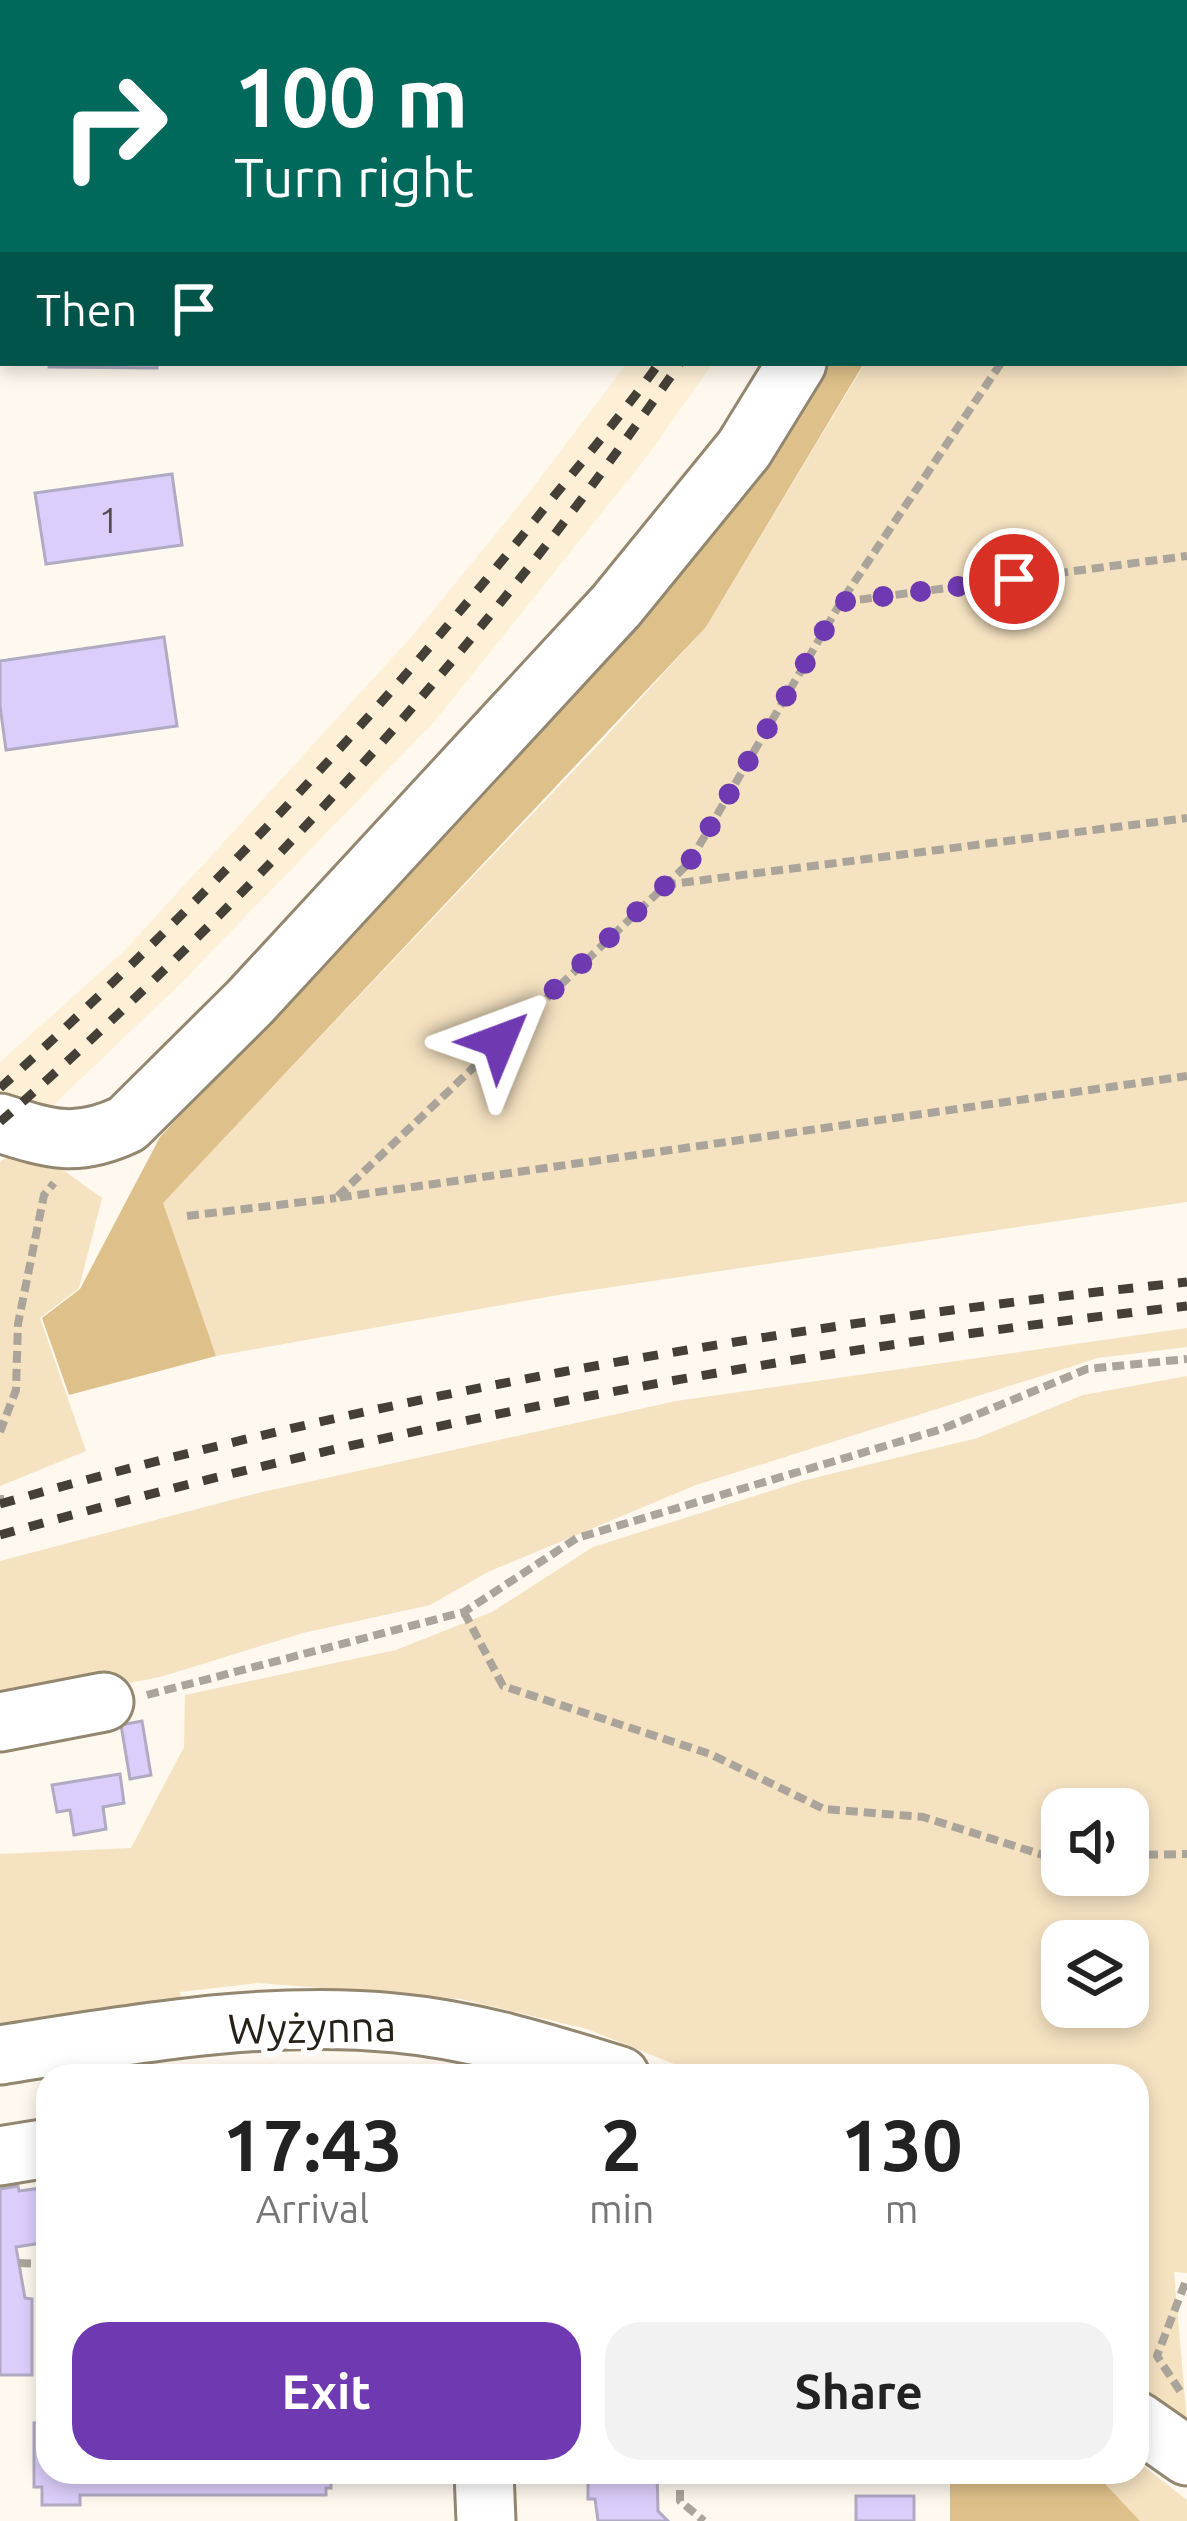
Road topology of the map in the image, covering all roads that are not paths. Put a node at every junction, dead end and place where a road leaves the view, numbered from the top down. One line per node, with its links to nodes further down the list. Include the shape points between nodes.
1 (795, 366): 2 (street, via 744,449 616,606 127,1124 65,1142)
2 (0, 1124)
3 (104, 1702): 4 (street)
4 (0, 1722)
5 (0, 2055): 6 (street, Wyżynna, via 322,2019 396,2023)
6 (478, 2055): 7 (street, Wyżynna)
7 (539, 2064)
8 (36, 2150): 9 (street)
9 (0, 2156)
10 (1149, 2429): 11 (street)
11 (1187, 2456)
12 (484, 2484): 13 (street)
13 (486, 2521)

